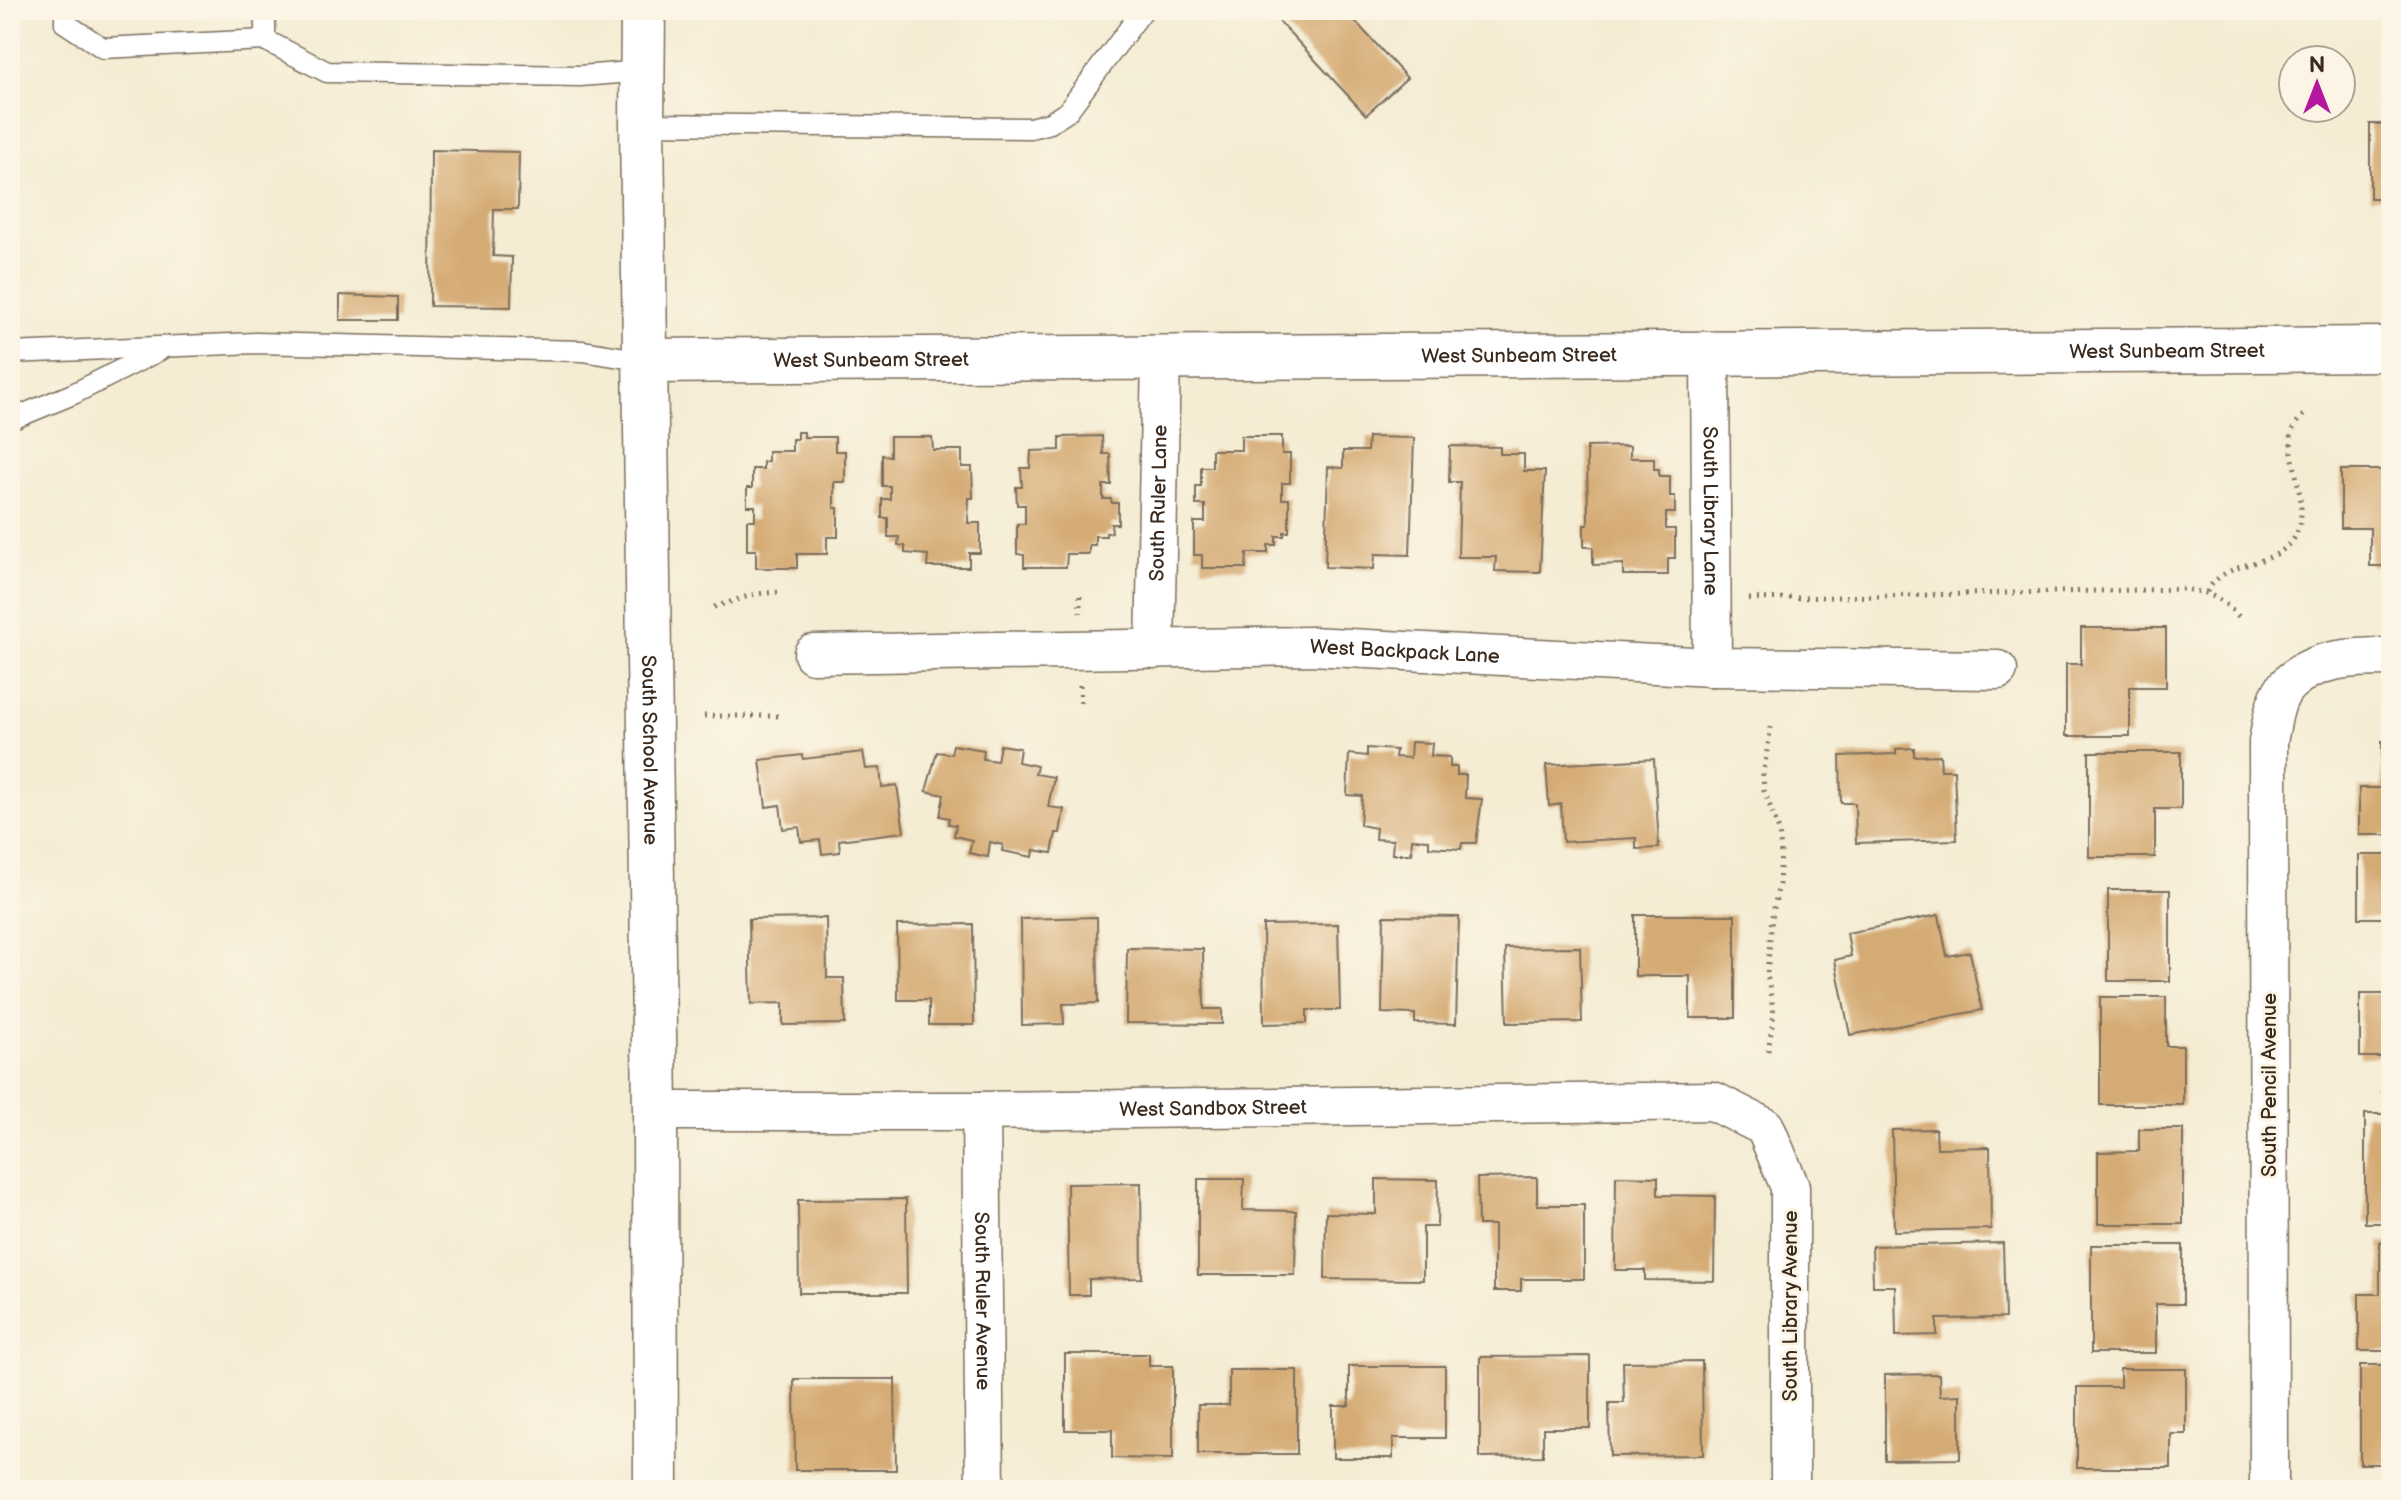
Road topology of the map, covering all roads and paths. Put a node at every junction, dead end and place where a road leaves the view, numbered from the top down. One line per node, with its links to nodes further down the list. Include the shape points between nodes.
1 (65, 10): 5 (lane, via 65,23 103,48)
2 (265, 10): 5 (lane)
3 (643, 10): 6 (street, South School Avenue)
4 (1143, 10): 7 (lane, via 1067,112 1030,128)
5 (265, 40): 6 (lane, via 327,72 580,76)
6 (644, 71): 7 (street, South School Avenue)
7 (642, 124): 13 (street, South School Avenue)
8 (167, 346): 10 (lane); 13 (lane, via 256,343 583,351); 15 (lane)
9 (2391, 349): 11 (street, West Sunbeam Street)
10 (10, 353)
11 (1710, 353): 12 (street, West Sunbeam Street); 24 (street, South Library Lane)
12 (1161, 357): 13 (street, West Sunbeam Street); 21 (street, South Ruler Lane)
13 (645, 361): 30 (street, South School Avenue)
14 (2304, 414): 17 (path, via 2293,428 2290,444 2301,499 2300,526 2291,544 2275,556 2229,571)
15 (10, 420)
16 (780, 592): 19 (path)
17 (2207, 592): 18 (path); 20 (path)
18 (1734, 600)
19 (714, 607)
20 (2241, 619)
21 (1155, 649): 22 (street, West Backpack Lane); 24 (street, West Backpack Lane, via 1311,646)
22 (813, 654)
23 (2391, 657): 36 (street, South Pencil Avenue, via 2351,657 2317,665 2288,684 2274,712 2268,742)
24 (1712, 667): 25 (street, West Backpack Lane)
25 (1998, 670)
26 (704, 716): 27 (path)
27 (782, 716)
28 (1771, 727): 29 (path, via 1764,790 1781,851 1767,974 1774,1014)
29 (1768, 1051)
30 (655, 1111): 31 (street, West Sandbox Street); 33 (street, South School Avenue)
31 (981, 1111): 32 (street, West Sandbox Street, via 1713,1101); 34 (street, South Ruler Avenue)
32 (1765, 1127): 35 (street, South Library Avenue, via 1790,1187)
33 (656, 1490)
34 (985, 1490)
35 (1790, 1490)
36 (2269, 1490)

